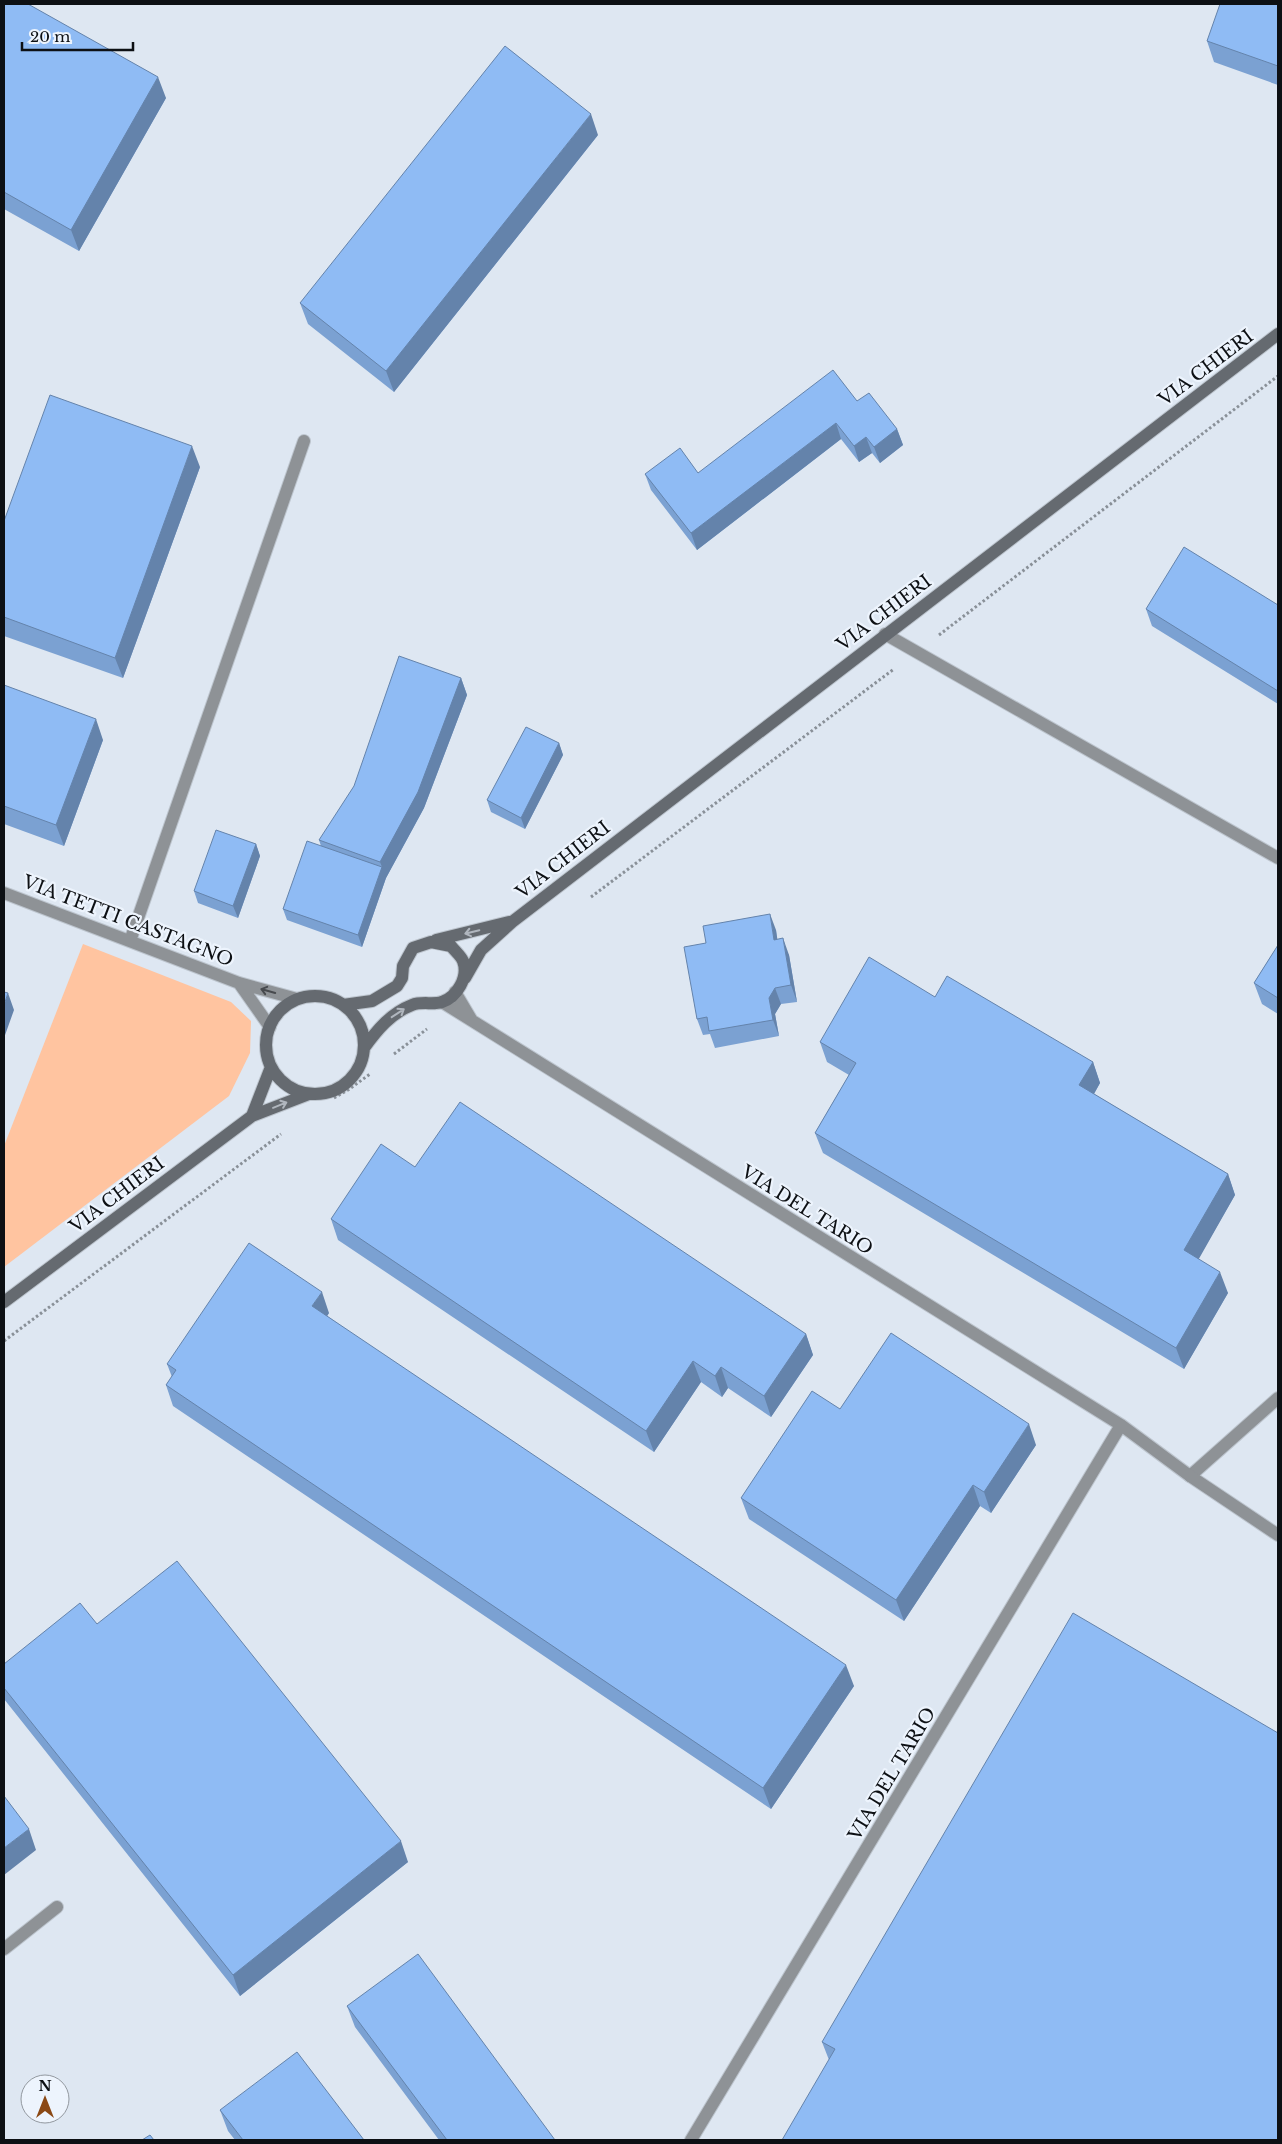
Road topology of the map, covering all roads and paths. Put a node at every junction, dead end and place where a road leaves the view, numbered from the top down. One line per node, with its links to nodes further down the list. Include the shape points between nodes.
1 (1278, 334): 4 (main road, VIA CHIERI)
2 (1278, 376): 5 (path)
3 (304, 441): 10 (street)
4 (885, 634): 5 (street); 9 (main road, VIA CHIERI)
5 (916, 652): 6 (street); 8 (path)
6 (1278, 858)
7 (4, 893): 10 (street, VIA TETTI CASTAGNO)
8 (585, 902)
9 (512, 922): 11 (main road, VIA CHIERI, one-way to 11); 12 (main road, VIA CHIERI, via 481,950)
10 (130, 941): 13 (street, VIA TETTI CASTAGNO)
11 (431, 942): 12 (main road, via 452,946 463,962); 17 (main road, VIA CHIERI, via 413,948 397,986 372,1001)
12 (465, 978): 14 (main road, VIA CHIERI)
13 (239, 982): 15 (street, VIA TETTI CASTAGNO, one-way to 13); 19 (street, VIA TETTI CASTAGNO)
14 (455, 992): 16 (main road, VIA CHIERI); 18 (street, VIA DEL TARIO)
15 (297, 999): 17 (main road, via 313,996); 19 (main road, via 283,1008)
16 (446, 1005): 18 (street, VIA DEL TARIO); 20 (main road, VIA CHIERI, one-way to 16, via 383,1023 411,1005 422,1002); 21 (path)
17 (343, 1006): 20 (main road, via 355,1017 362,1032)
18 (474, 1023): 31 (street, VIA DEL TARIO)
19 (270, 1026): 22 (main road, via 266,1051)
20 (364, 1048): 24 (main road, VIA CHIERI, via 352,1077 325,1093)
21 (393, 1055)
22 (270, 1067): 24 (main road, via 280,1080); 26 (main road)
23 (371, 1073): 25 (path)
24 (309, 1094): 26 (main road, VIA CHIERI, one-way to 24)
25 (328, 1101)
26 (252, 1116): 28 (main road, VIA CHIERI)
27 (289, 1128): 29 (path)
28 (4, 1302)
29 (4, 1341)
30 (1278, 1398): 32 (street)
31 (1121, 1425): 32 (street, VIA DEL TARIO); 36 (street, VIA DEL TARIO)
32 (1190, 1476): 33 (street, VIA DEL TARIO)
33 (1278, 1535)
34 (57, 1907): 35 (street)
35 (4, 1949)
36 (691, 2140)

